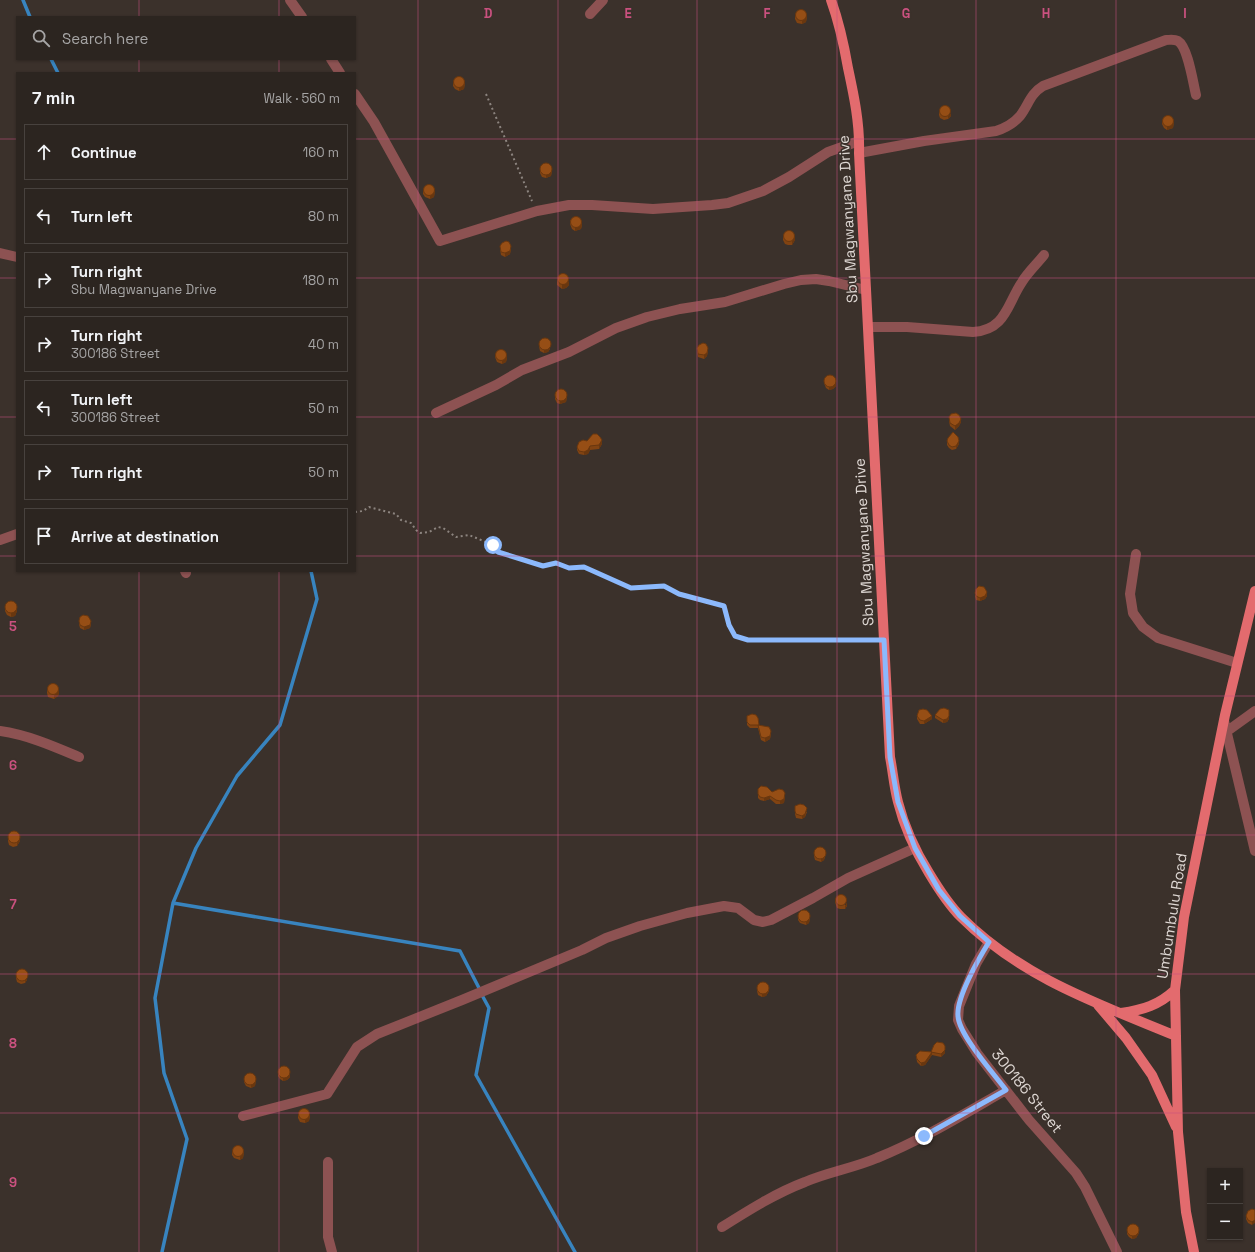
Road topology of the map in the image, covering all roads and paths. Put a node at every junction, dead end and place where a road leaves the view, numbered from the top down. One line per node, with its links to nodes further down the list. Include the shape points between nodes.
1 (290, 0): 5 (street)
2 (603, 0): 4 (street)
3 (831, 0): 11 (main road, Sbu Magwanyane Drive, via 855,98)
4 (590, 14)
5 (301, 16)
6 (332, 60): 7 (street)
7 (339, 72)
8 (486, 94): 13 (path)
9 (356, 95): 13 (street, via 374,122 440,242)
10 (1196, 95): 12 (street, via 1182,44 1166,40 1043,86 1030,97 1020,116 1003,129)
11 (859, 141): 12 (main road, Sbu Magwanyane Drive); 13 (street, via 828,152 763,191 728,203 653,209 570,205)
12 (859, 153): 17 (main road, Sbu Magwanyane Drive)
13 (537, 211)
14 (0, 253): 16 (street)
15 (1044, 255): 18 (street, via 1022,281 1002,319 988,329 973,332)
16 (16, 257)
17 (866, 290): 18 (main road, Sbu Magwanyane Drive); 19 (street, via 816,279 801,280 724,302 647,317 522,370)
18 (869, 327): 25 (main road, Sbu Magwanyane Drive)
19 (436, 413)
20 (356, 512): 25 (path, via 369,507 382,510 396,514 401,520 411,523 420,533 438,527 443,528 456,538 469,535 493,545 498,552 543,566 556,563 569,568 584,567 631,588 664,586 679,594 724,606 735,636 748,640)
21 (16, 534): 22 (street)
22 (0, 540)
23 (1136, 554): 26 (street, via 1130,594 1134,612 1143,627 1158,638)
24 (1255, 591): 26 (main road, Umbumbulu Road)
25 (884, 640): 32 (main road, Sbu Magwanyane Drive, via 890,757 898,802)
26 (1237, 663): 28 (main road, Umbumbulu Road)
27 (1255, 711): 30 (street)
28 (1224, 721): 30 (street); 35 (main road, Umbumbulu Road, via 1184,917)
29 (0, 731): 31 (street, via 37,739)
30 (1226, 732): 33 (street)
31 (80, 757)
32 (915, 848): 34 (main road, Sbu Magwanyane Drive, via 939,890 960,916); 40 (street, via 848,878 771,920 759,922 738,908 724,906 687,913 606,938 377,1034 357,1047 327,1094)
33 (1255, 851)
34 (989, 942): 36 (main road, Sbu Magwanyane Drive, via 1012,960 1047,980); 39 (street, 300186 Street, via 976,964 958,1006 958,1020 977,1053)
35 (1175, 990): 37 (main road, via 1154,1005 1138,1011); 38 (main road, Umbumbulu Road)
36 (1096, 1003): 37 (main road, Sbu Magwanyane Drive); 41 (main road, via 1126,1038 1152,1075)
37 (1121, 1013): 38 (main road, Sbu Magwanyane Drive)
38 (1176, 1036): 41 (main road, Umbumbulu Road)
39 (1006, 1090): 43 (street, via 898,1149 860,1165 806,1181 758,1205); 45 (street, 300186 Street, via 1085,1186)
40 (243, 1116)
41 (1178, 1132): 46 (main road, Umbumbulu Road, via 1186,1212)
42 (328, 1162): 44 (street, via 328,1237)
43 (722, 1227)
44 (332, 1252)
45 (1117, 1252)
46 (1194, 1252)

